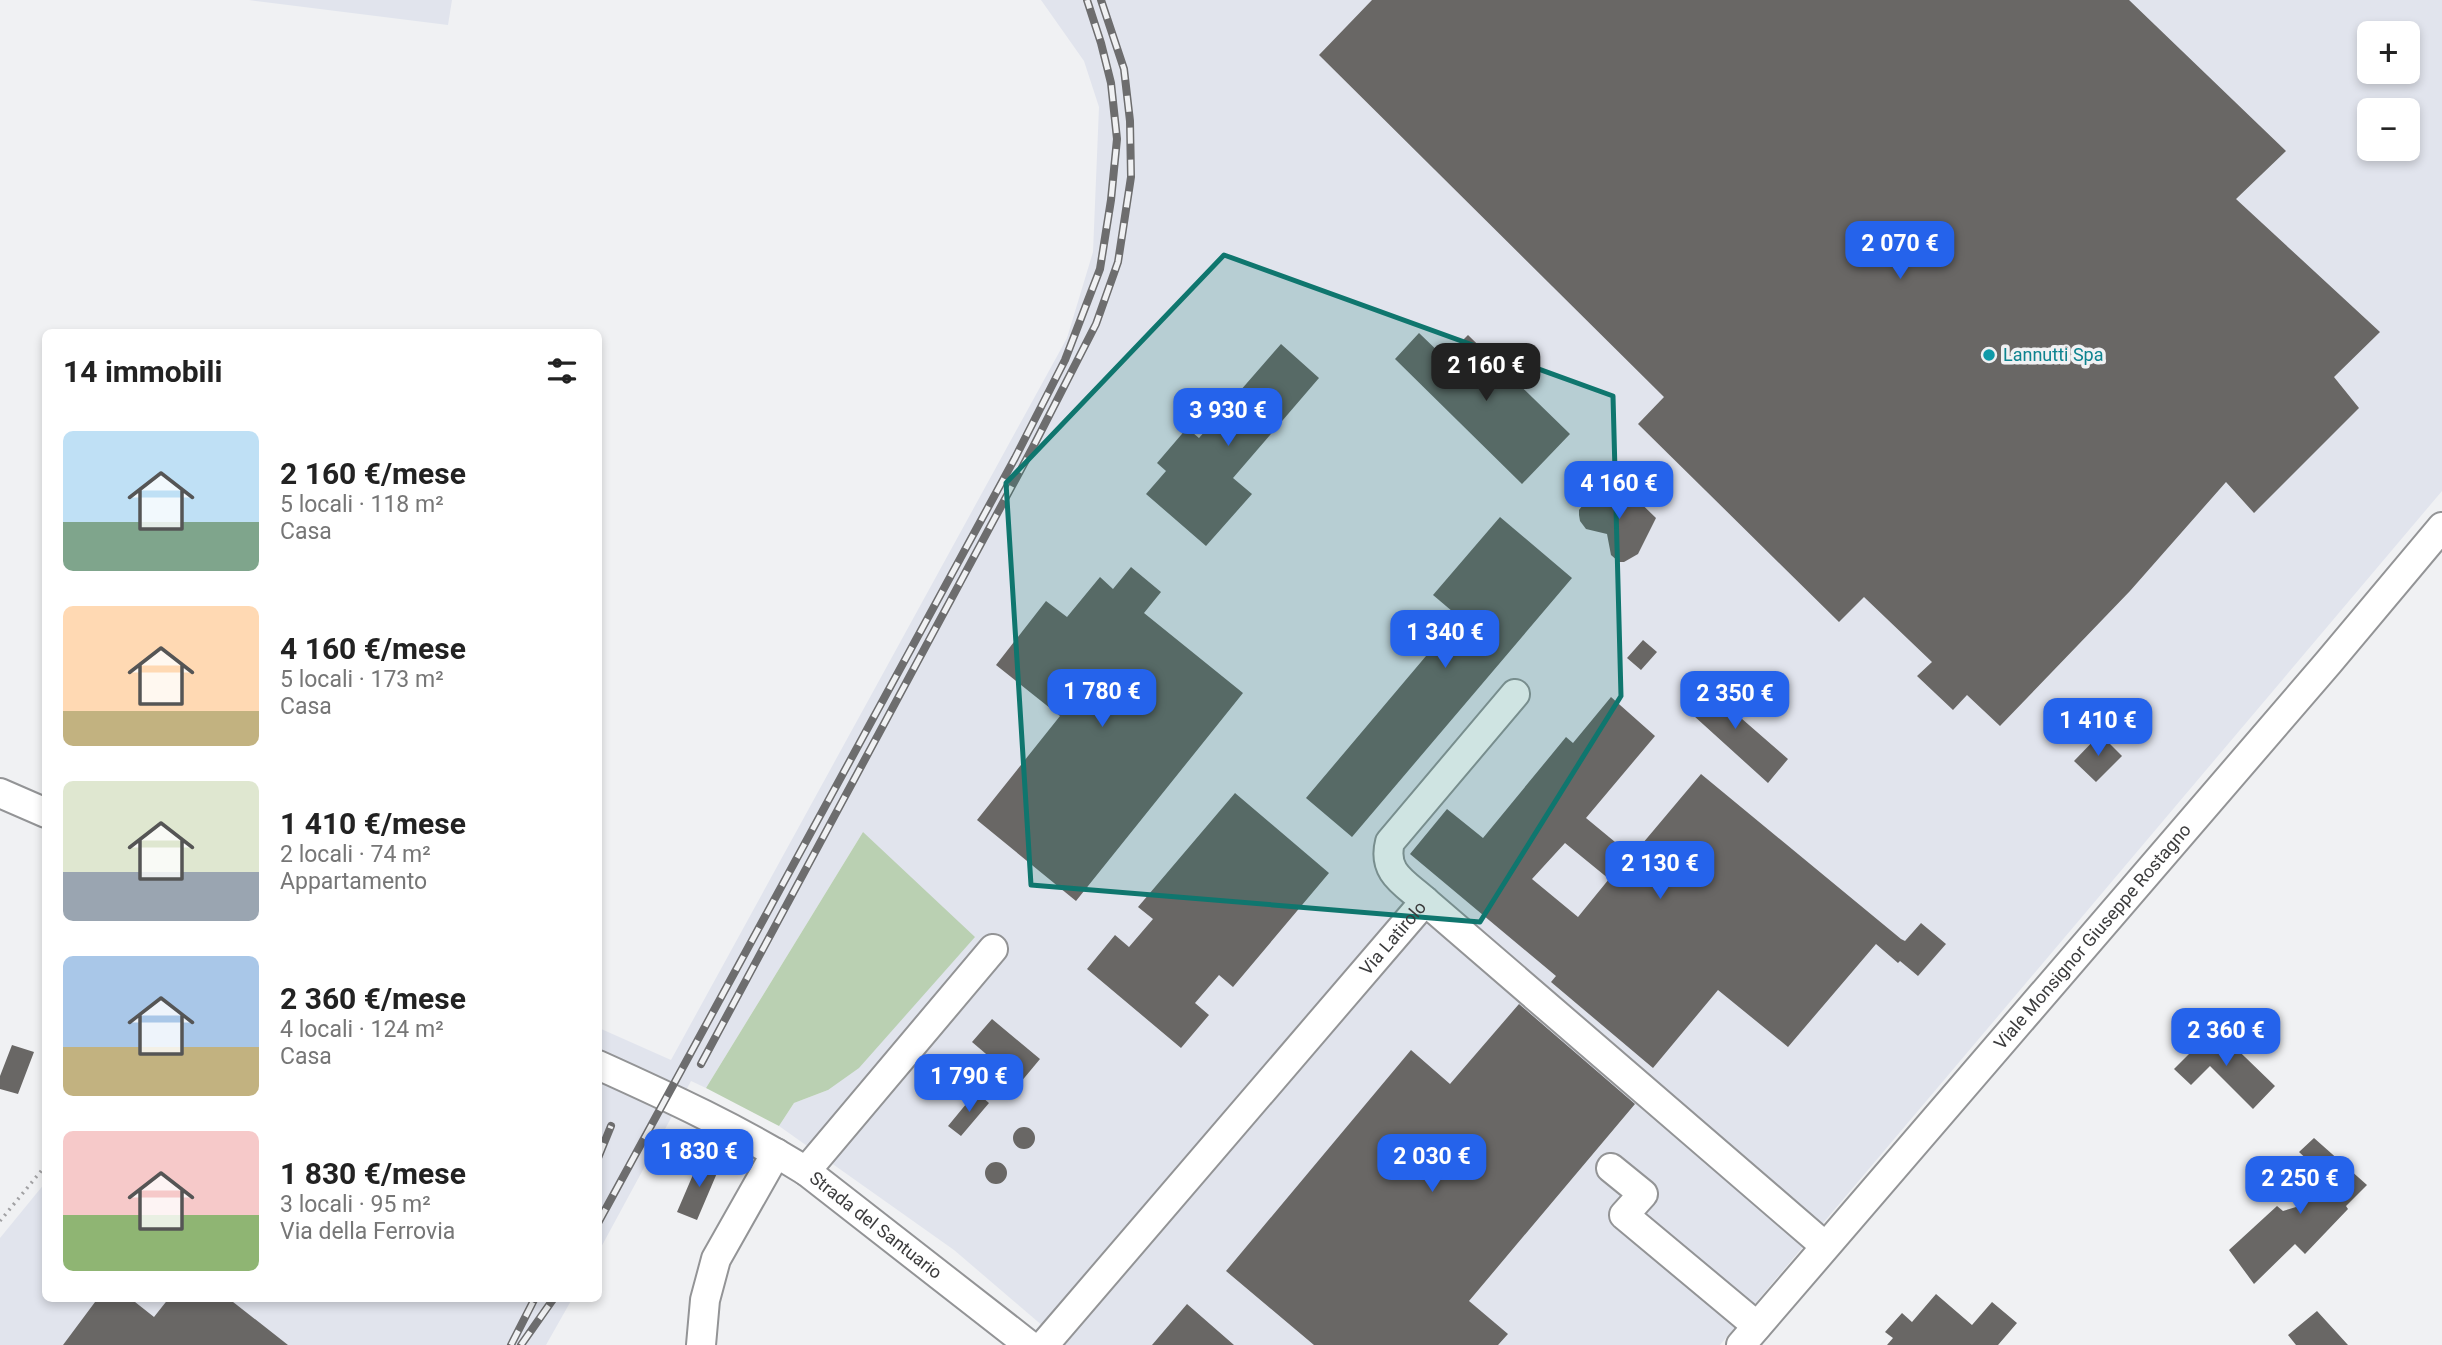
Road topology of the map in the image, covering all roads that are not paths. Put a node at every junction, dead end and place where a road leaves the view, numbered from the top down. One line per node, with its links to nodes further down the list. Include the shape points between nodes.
1 (2442, 527): 11 (street, Viale Monsignor Giuseppe Rostagno)
2 (1515, 694): 5 (street, via 1390,842 1391,871)
3 (0, 793): 4 (street)
4 (42, 811)
5 (1425, 901): 11 (street, Via Latirolo); 15 (street, Via Latirolo)
6 (993, 949): 10 (street)
7 (602, 1067): 8 (street, Strada del Santuario)
8 (776, 1153): 10 (street, Strada del Santuario); 13 (street, via 716,1259 705,1300)
9 (1611, 1168): 12 (street, via 1643,1194 1624,1215)
10 (806, 1171): 14 (street, Strada del Santuario)
11 (1825, 1246): 12 (street, Viale Monsignor Giuseppe Rostagno)
12 (1749, 1335)
13 (701, 1345)
14 (1029, 1345)
15 (1044, 1345)

